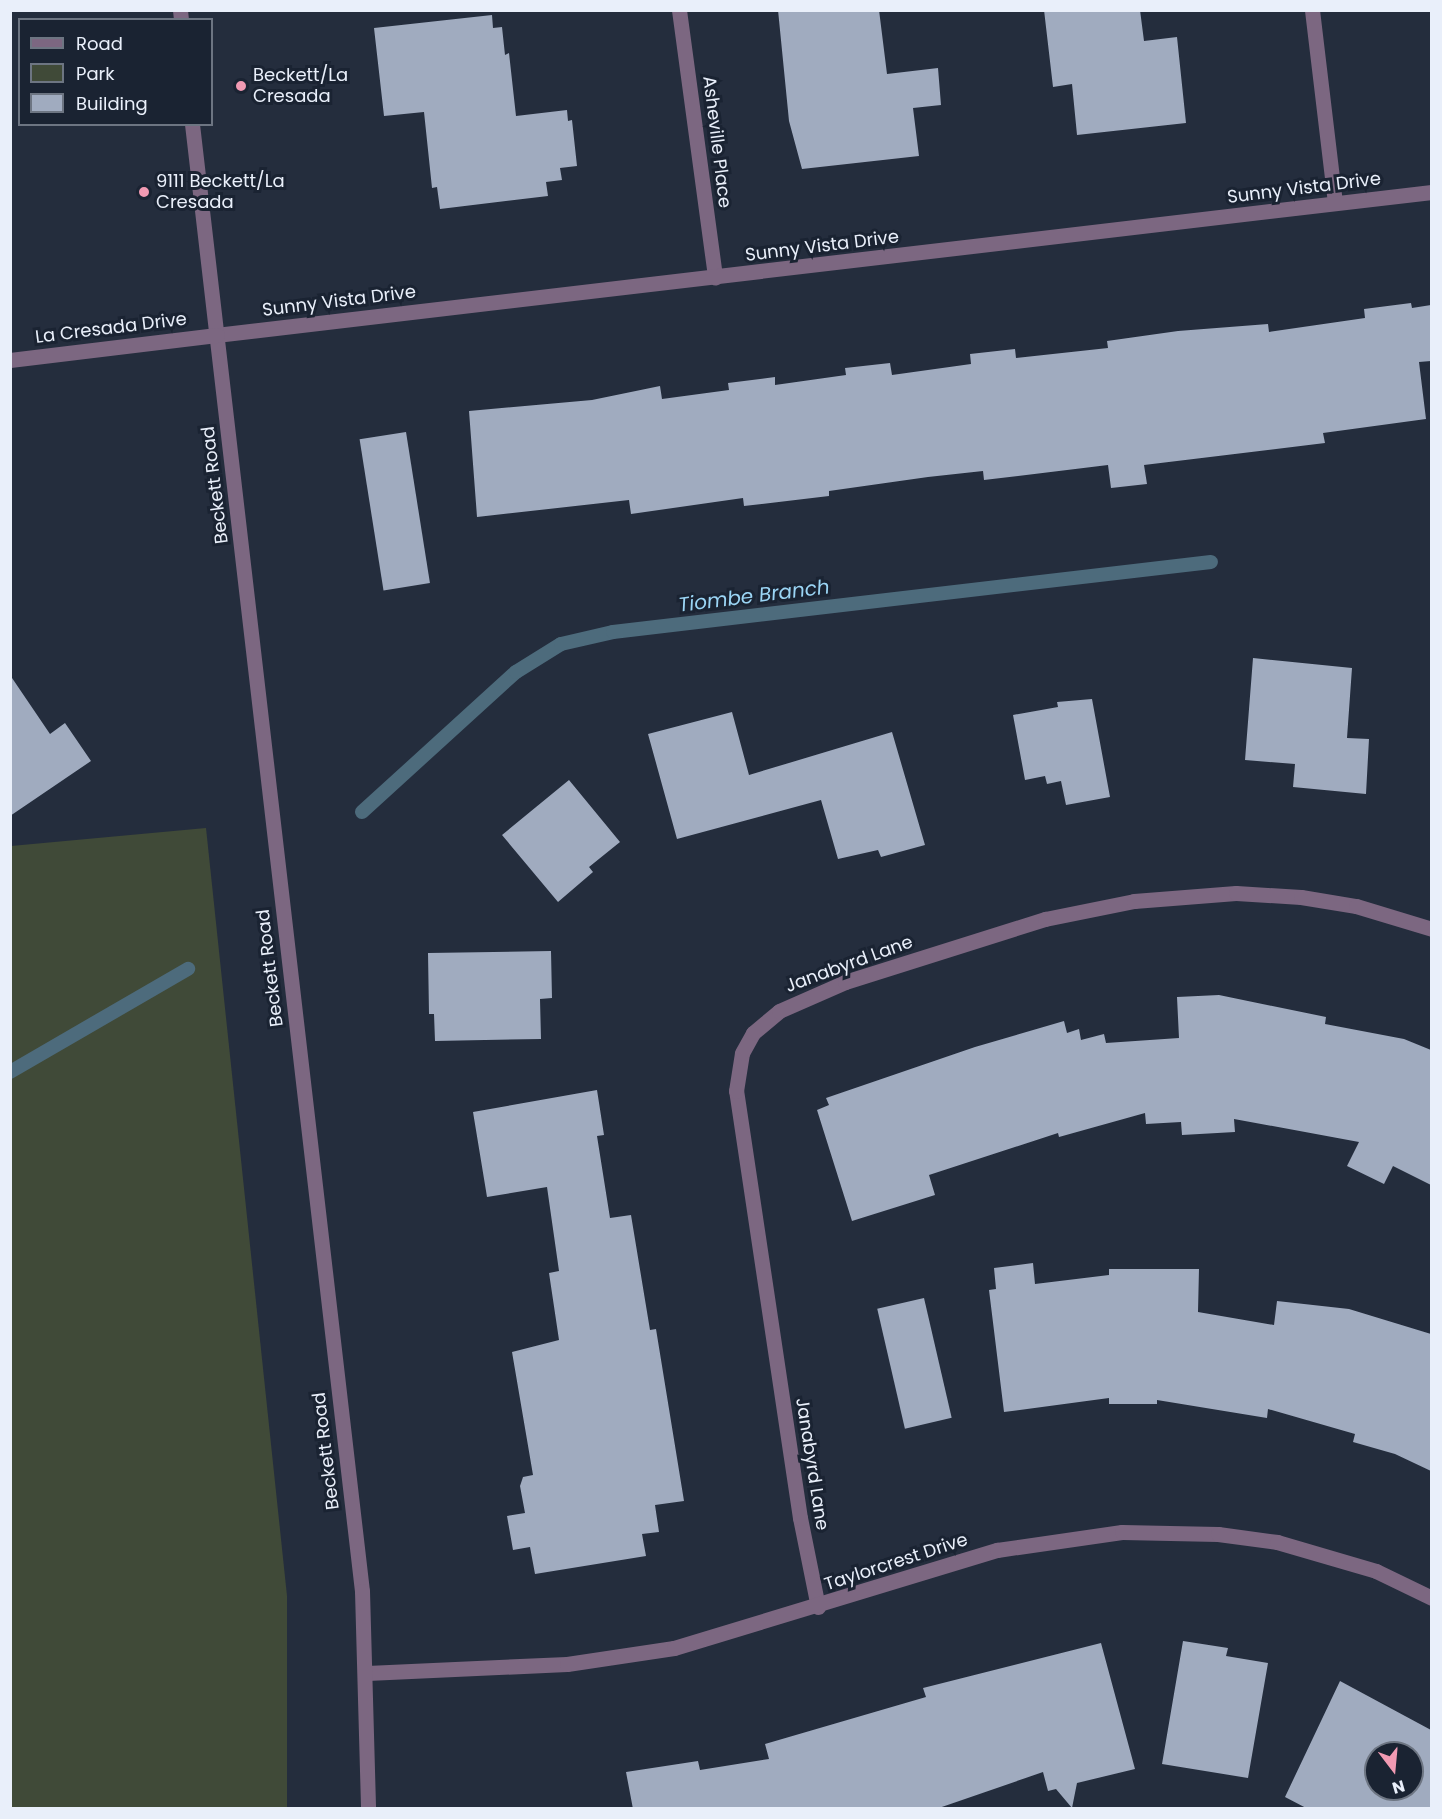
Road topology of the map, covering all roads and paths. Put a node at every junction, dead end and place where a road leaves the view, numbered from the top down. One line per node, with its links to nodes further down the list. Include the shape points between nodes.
1 (679, 10): 6 (street, Asheville Place)
2 (1312, 10): 5 (street)
3 (192, 126): 7 (street, Beckett Road)
4 (1431, 192): 5 (street, Sunny Vista Drive)
5 (1335, 203): 6 (street, Sunny Vista Drive)
6 (715, 278): 7 (street, Sunny Vista Drive)
7 (216, 335): 8 (street, La Cresada Drive); 12 (street, Beckett Road, via 357,1549)
8 (10, 360)
9 (1431, 929): 11 (street, Janabyrd Lane, via 1356,906 1301,897 1236,893 1134,901 1045,919 845,982 778,1011 753,1034 742,1053 736,1091 800,1518)
10 (1431, 1599): 11 (street, Taylorcrest Drive, via 1376,1571 1318,1553 1218,1533 1170,1531 1061,1539 997,1551)
11 (818, 1607): 12 (street, Taylorcrest Drive, via 715,1638 623,1657 519,1667)
12 (367, 1673): 13 (street, Beckett Road)
13 (368, 1809)

